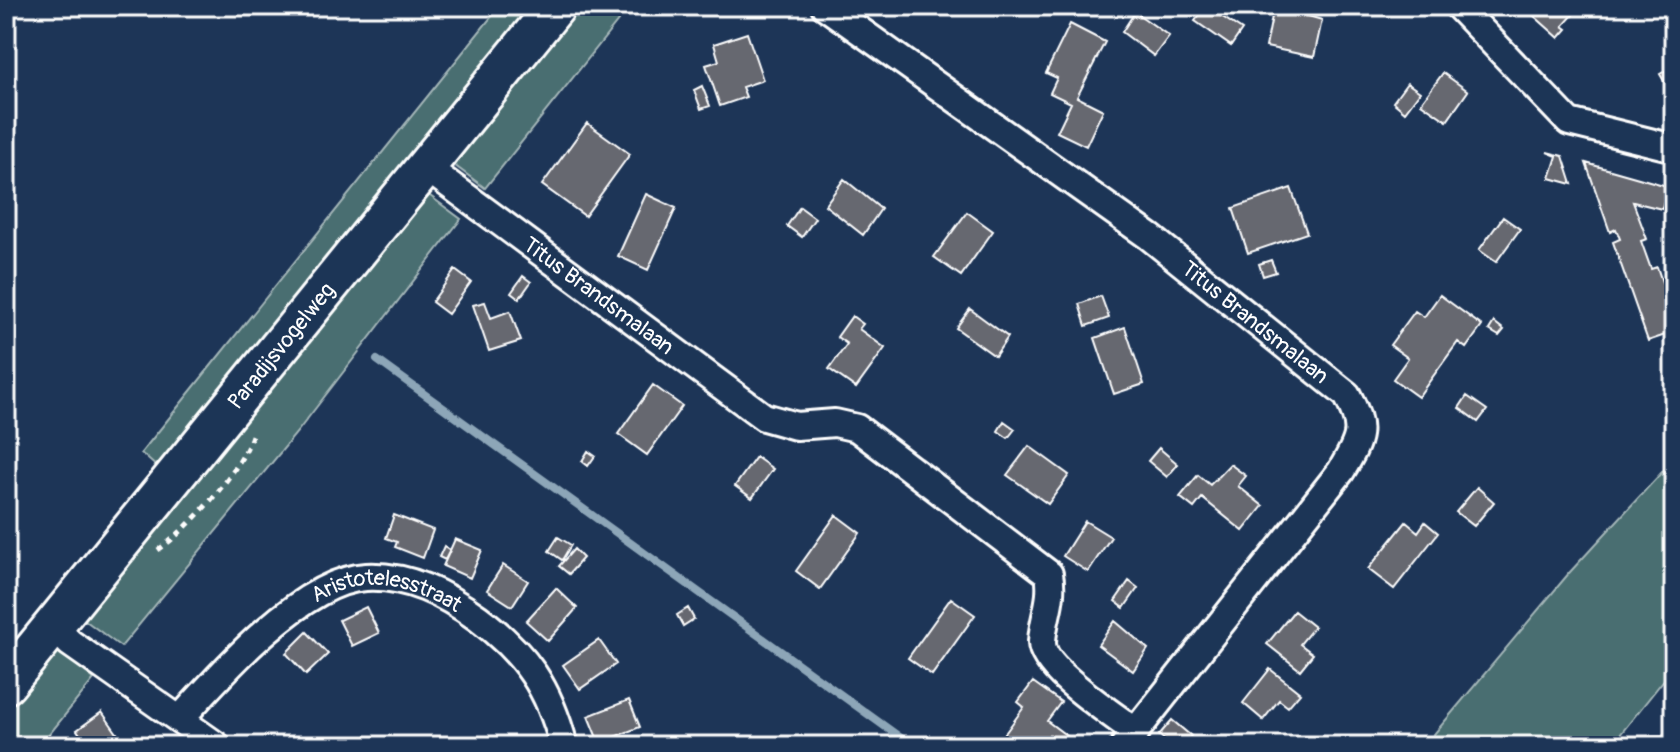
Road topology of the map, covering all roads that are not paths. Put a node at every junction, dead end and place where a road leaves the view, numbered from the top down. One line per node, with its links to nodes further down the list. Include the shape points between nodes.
1 (556, 6): 5 (street, Paradijsvogelweg)
2 (825, 6): 9 (street, Titus Brandsmalaan, via 1150,237 1347,395 1359,419 1358,443 1341,471)
3 (1458, 6): 4 (street, via 1569,122)
4 (1674, 148)
5 (427, 168): 6 (street, Paradijsvogelweg); 9 (street, Titus Brandsmalaan, via 764,417 796,426 835,423 857,428 1049,574 1053,594 1042,645 1052,666)
6 (53, 626): 7 (street, Paradijsvogelweg); 8 (street)
7 (6, 684)
8 (180, 719): 10 (street); 11 (street, Aristotelesstraat, via 250,645 299,606 351,580 394,578 429,588 506,639 539,679)
9 (1130, 739)
10 (217, 746)
11 (564, 746)

